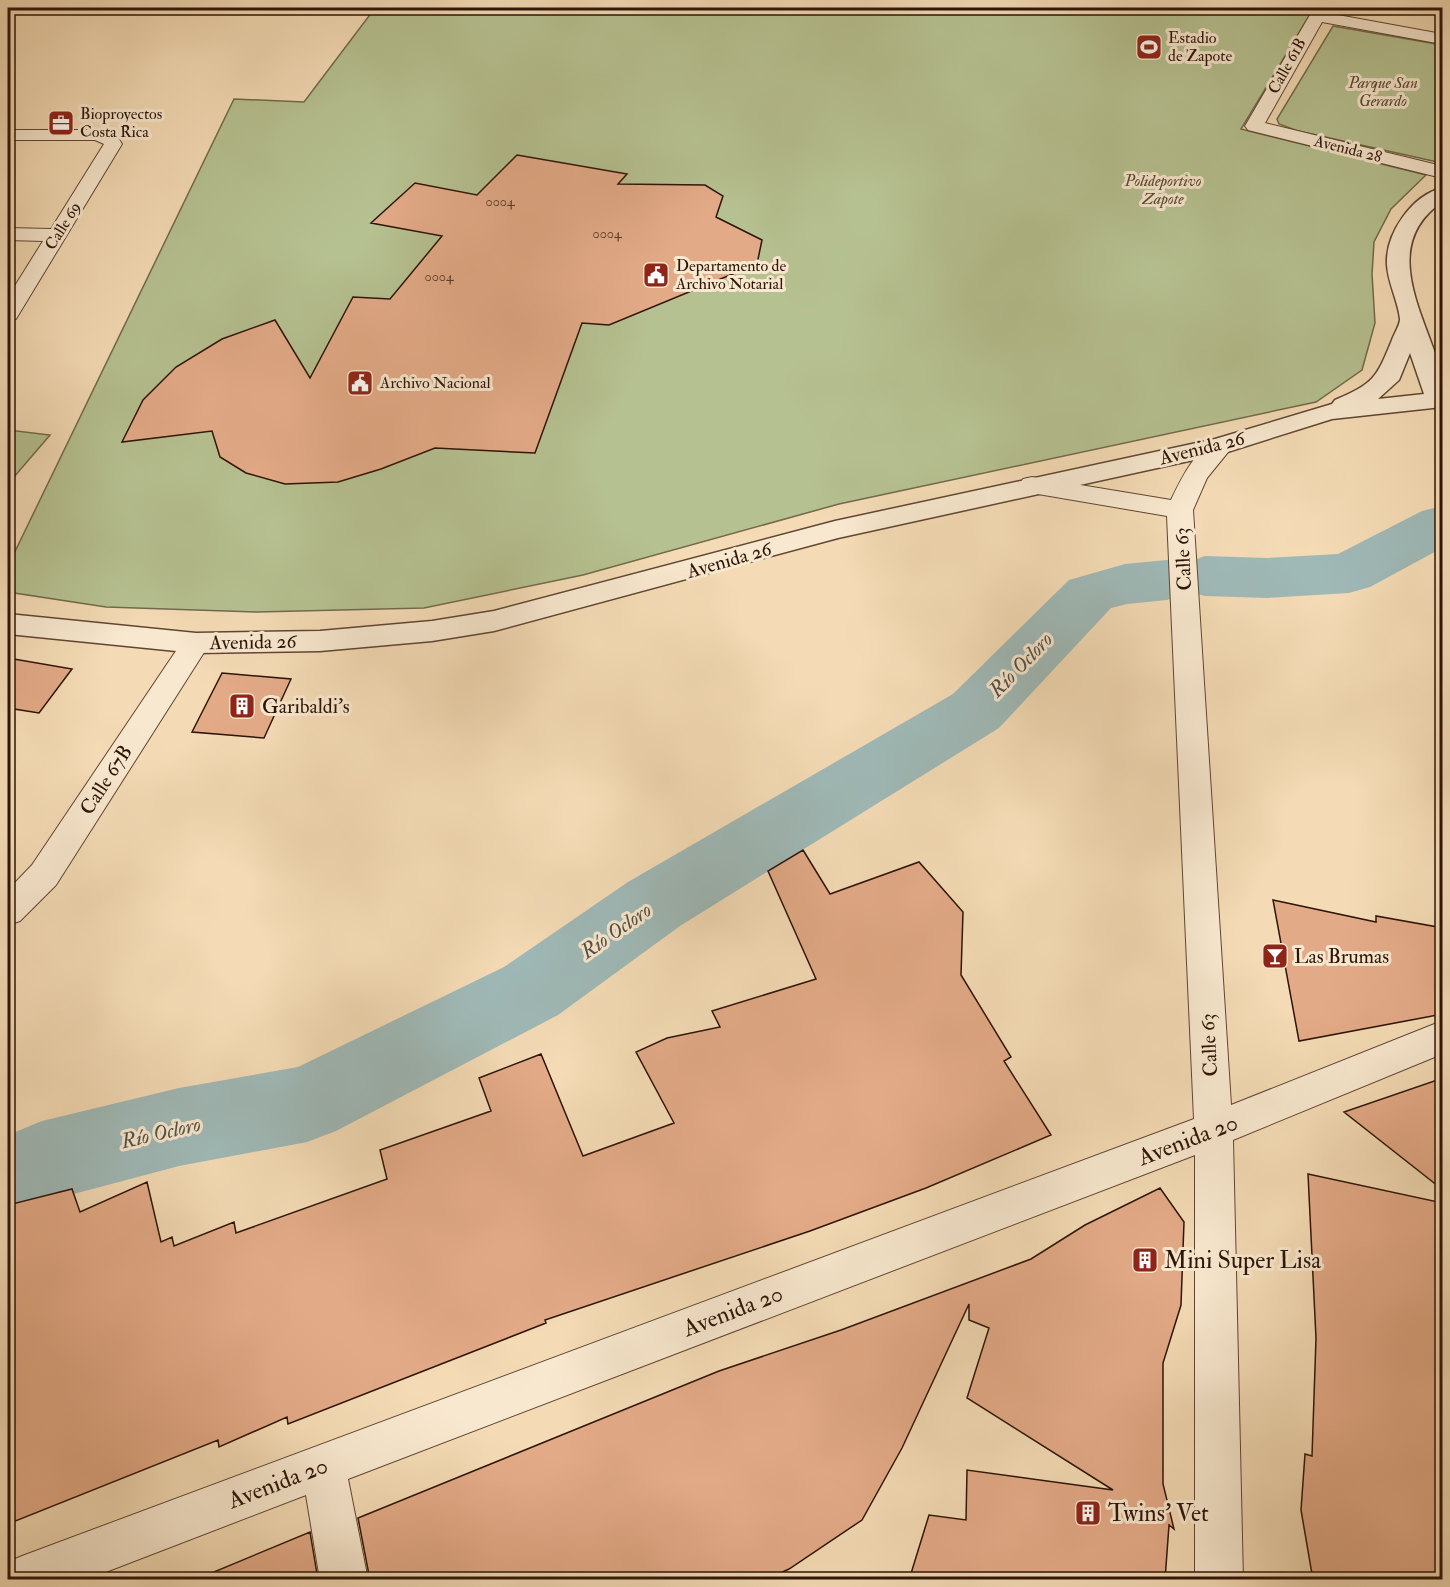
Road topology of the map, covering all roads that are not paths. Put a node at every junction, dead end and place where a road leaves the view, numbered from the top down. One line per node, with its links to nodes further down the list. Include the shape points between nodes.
1 (1340, 8): 3 (street)
2 (1319, 12): 4 (street); 5 (street, Calle 61B)
3 (1443, 26)
4 (1443, 39)
5 (1254, 126): 7 (street, Avenida 28)
6 (8, 135): 10 (street, Calle 69, via 109,137 113,144)
7 (1443, 172)
8 (1443, 194): 12 (street, via 1429,199 1408,226 1398,256)
9 (8, 234): 10 (street)
10 (58, 235): 11 (street, Calle 69)
11 (8, 314)
12 (1412, 319): 13 (street); 14 (street, via 1390,375 1374,392)
13 (1441, 400): 14 (street, Avenida 26)
14 (1329, 412): 15 (street, Avenida 26)
15 (1221, 446): 16 (street, Avenida 26); 17 (street, Calle 63, via 1195,476)
16 (1032, 485): 17 (street, Calle 63); 19 (street, Avenida 26, via 835,530 494,621 320,641)
17 (1180, 510): 22 (street, Calle 63)
18 (8, 624): 19 (street, Avenida 26)
19 (196, 643): 20 (street, Calle 67B, via 44,875)
20 (8, 911)
21 (1443, 1037): 22 (street, Avenida 20)
22 (1214, 1130): 23 (street, Avenida 20); 26 (street, Calle 63)
23 (323, 1466): 24 (street, Avenida 20); 25 (street)
24 (21, 1580)
25 (344, 1580)
26 (1219, 1580)

